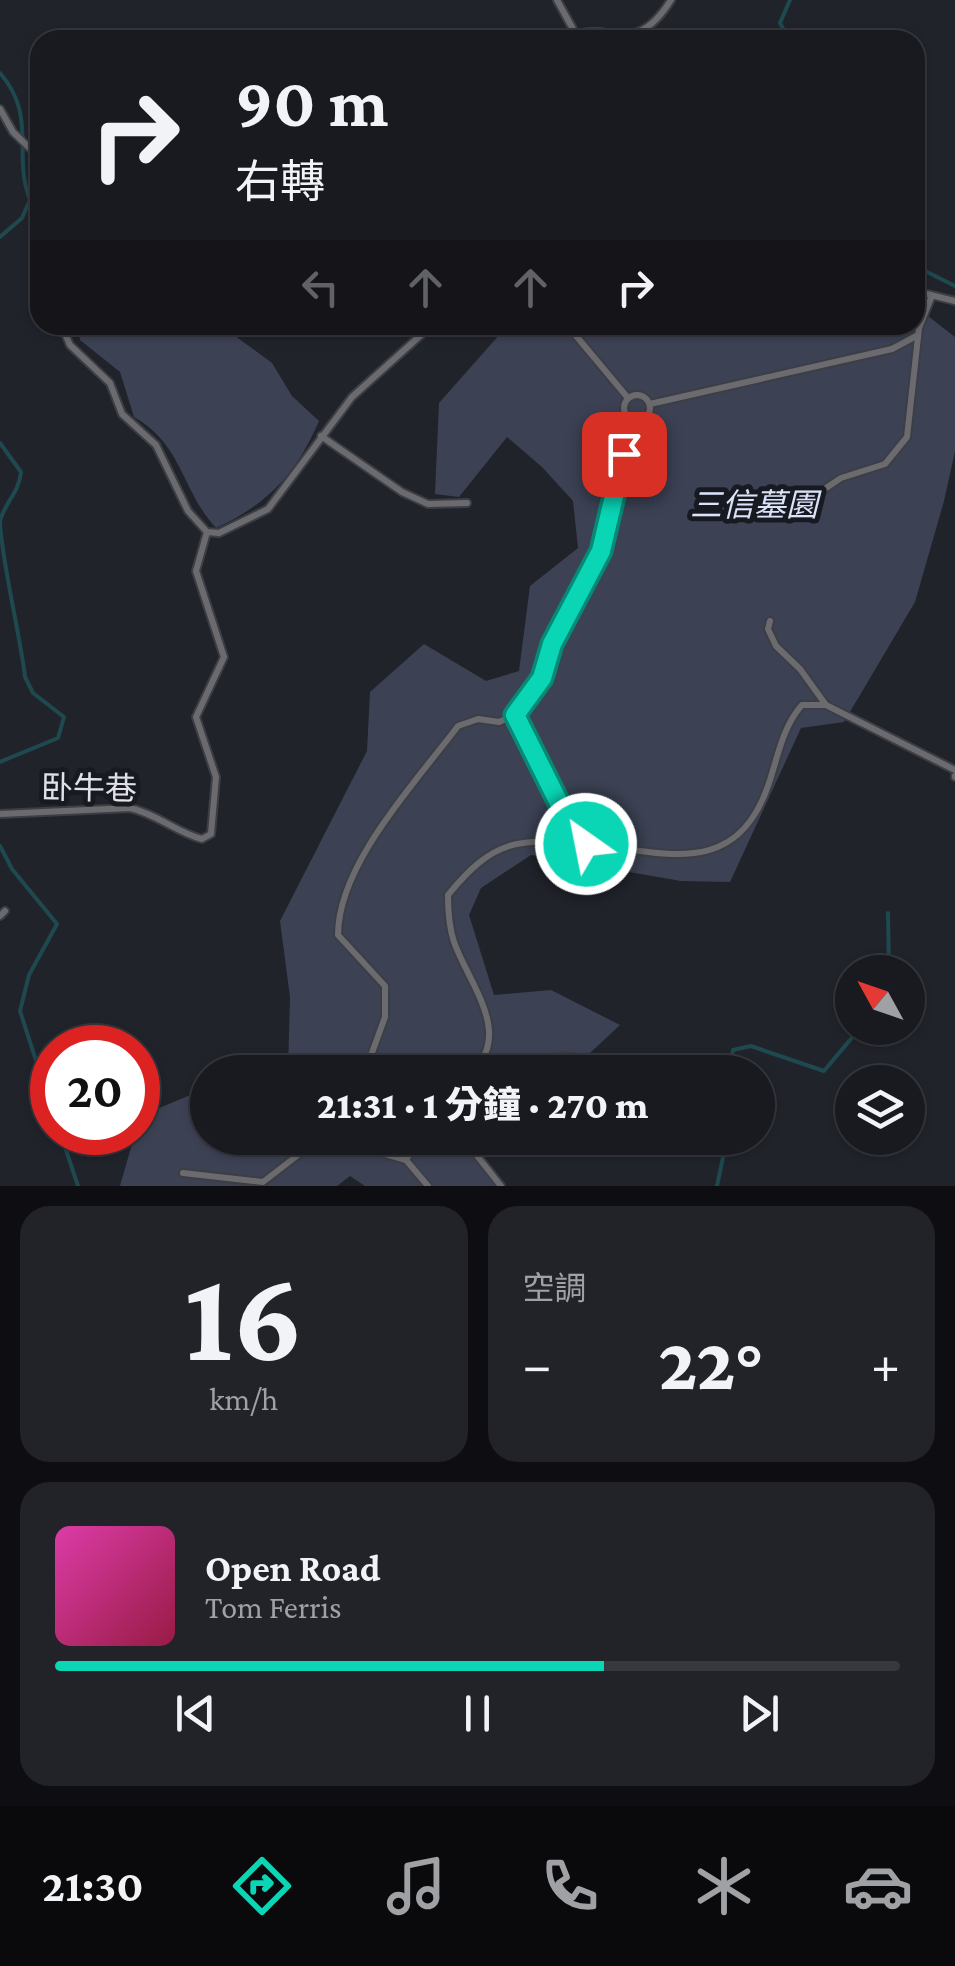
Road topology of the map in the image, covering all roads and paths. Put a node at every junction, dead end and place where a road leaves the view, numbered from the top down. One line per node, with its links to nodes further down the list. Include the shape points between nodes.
1 (557, 0): 3 (lane)
2 (671, 0): 4 (lane)
3 (574, 30)
4 (647, 30)
5 (0, 109): 6 (lane)
6 (30, 147)
7 (925, 295): 8 (lane)
8 (931, 298): 9 (lane); 10 (lane)
9 (955, 301)
10 (925, 315)
11 (66, 335): 21 (lane, via 110,383 122,414 156,445 188,512)
12 (421, 335): 18 (lane)
13 (575, 335): 15 (lane)
14 (918, 335): 16 (lane, via 892,349); 19 (lane, via 907,437 886,464)
15 (628, 398): 16 (lane, via 641,394); 17 (lane, via 624,410)
16 (650, 404): 17 (lane, via 646,418)
17 (632, 420): 24 (lane, via 601,551 552,644 542,678)
18 (321, 436): 20 (lane, via 428,504); 21 (lane, via 268,509 220,533)
19 (826, 488)
20 (467, 503)
21 (207, 532): 26 (lane, 卧牛巷, via 196,571 224,657 196,717 216,778 211,834 192,836 130,808)
22 (770, 621): 23 (lane, via 776,646)
23 (826, 706): 25 (lane); 27 (lane, via 802,704 792,716 762,803 722,845 700,856)
24 (515, 715): 27 (lane); 28 (lane, via 458,726 348,881 338,935 385,986 385,1017)
25 (955, 774)
26 (0, 814)
27 (586, 844): 29 (lane, via 524,839 492,852 448,894 453,940 491,1027)
28 (371, 1055)
29 (486, 1055)
30 (298, 1155): 35 (lane, via 263,1182)
31 (388, 1155): 34 (lane)
32 (409, 1155): 34 (lane)
33 (476, 1155): 37 (lane)
34 (406, 1160): 36 (lane)
35 (184, 1173)
36 (428, 1186)
37 (500, 1186)

